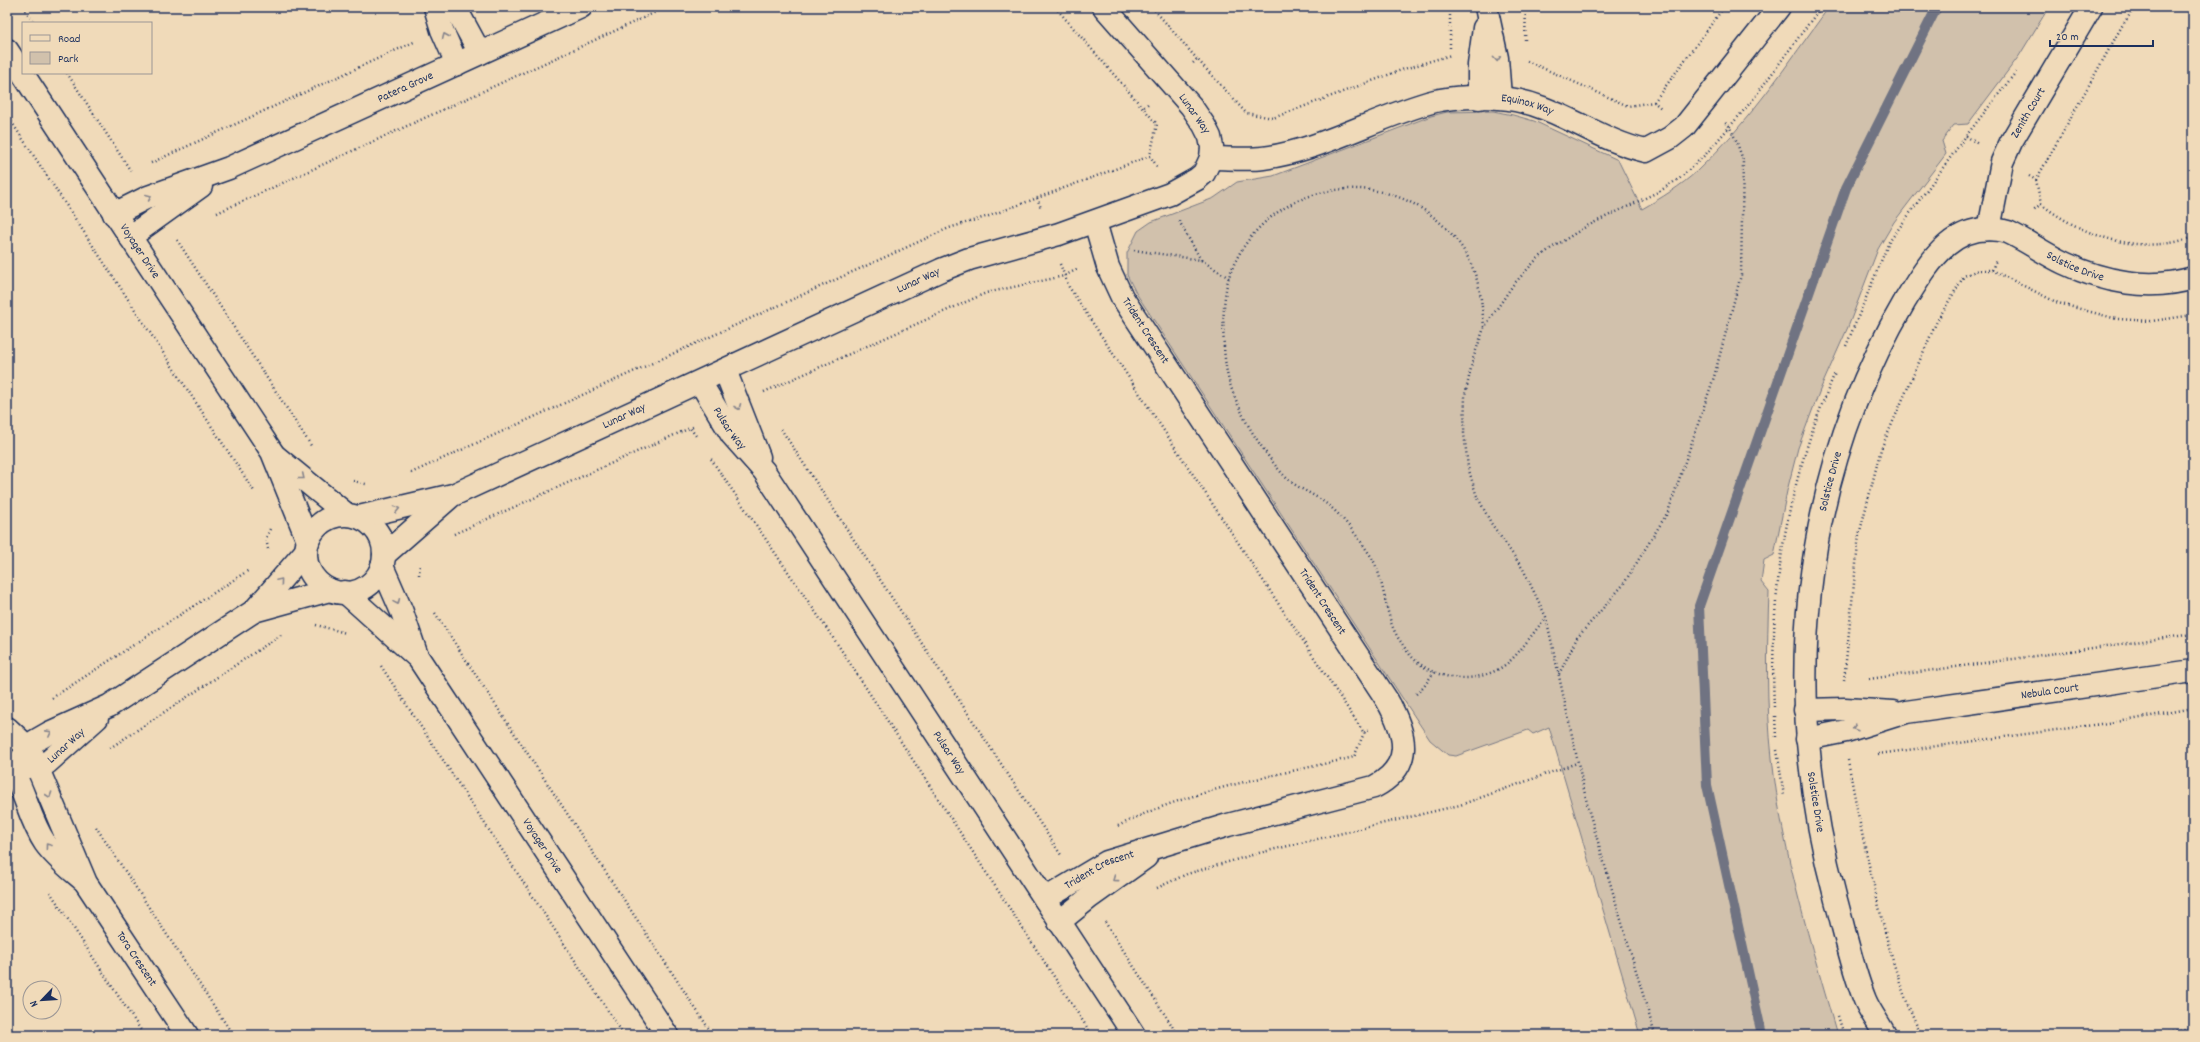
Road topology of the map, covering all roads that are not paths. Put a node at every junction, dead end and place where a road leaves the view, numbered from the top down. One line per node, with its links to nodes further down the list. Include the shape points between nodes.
1 (435, 7): 10 (street, one-way to 1)
2 (455, 7): 9 (street)
3 (581, 7): 9 (street, Patera Grove)
4 (1104, 7): 14 (street, Lunar Way, via 1204,125 1210,137)
5 (1486, 7): 13 (street, via 1490,57)
6 (1779, 7): 13 (street, Equinox Way, via 1684,127 1646,151 1626,147 1540,105)
7 (2091, 7): 18 (street, Zenith Court, via 2011,142 2002,162)
8 (7, 50): 11 (street, Voyager Drive)
9 (480, 53): 10 (street, Patera Grove)
10 (457, 64): 15 (street, Patera Grove, via 229,168)
11 (22, 73)
12 (23, 74): 16 (street, Voyager Drive)
13 (1489, 98): 14 (street, Equinox Way, via 1436,101 1319,144 1262,158)
14 (1211, 158): 17 (street, Lunar Way, via 1204,173 1183,188)
15 (154, 206): 16 (street, Patera Grove); 19 (street, Patera Grove)
16 (114, 214): 19 (street, Voyager Drive)
17 (1095, 222): 21 (street, Lunar Way, via 969,259); 39 (street, Trident Crescent, via 1113,281 1122,297 1387,700 1397,720 1402,741 1403,754 1394,774 1374,787 1228,825)
18 (1998, 230): 20 (street, Solstice Drive, via 2065,264 2115,280 2141,284 2169,283); 33 (street, Solstice Drive, via 1974,229 1963,233 1933,258 1889,329 1856,402 1829,486 1810,575 1805,631)
19 (130, 237): 24 (street, Voyager Drive)
20 (2193, 278)
21 (724, 370): 22 (street, Lunar Way); 23 (street, Pulsar Way)
22 (700, 382): 23 (street, Pulsar Way); 25 (street, Lunar Way)
23 (728, 410): 41 (street, Pulsar Way, via 764,471)
24 (272, 452): 26 (street, Voyager Drive, one-way to 26); 27 (street, Voyager Drive, via 295,506)
25 (453, 495): 26 (street, Lunar Way, one-way to 25, via 396,509); 28 (street, Lunar Way, via 410,530)
26 (352, 516): 27 (street, via 334,516 323,521 314,530); 28 (street, via 369,523 378,532 383,543)
27 (307, 546): 29 (street, via 307,563 312,574 320,583); 30 (street, Lunar Way, one-way to 27)
28 (383, 561): 29 (street, via 376,577 368,585 357,591); 31 (street, Voyager Drive, one-way to 31)
29 (337, 591): 30 (street, Lunar Way, via 298,597); 31 (street, Voyager Drive)
30 (254, 611): 37 (street, Lunar Way, via 110,706 47,762)
31 (417, 656): 45 (street, Voyager Drive)
32 (2193, 671): 34 (street, Nebula Court)
33 (1805, 710): 34 (street, Nebula Court); 36 (street, Solstice Drive)
34 (1906, 712): 36 (street, Nebula Court, one-way to 36, via 1846,731)
35 (7, 728): 37 (street, Tora Crescent)
36 (1807, 739): 43 (street, Solstice Drive, via 1811,781 1827,864)
37 (32, 757): 38 (street, Lunar Way); 40 (street, Tora Crescent, one-way to 40)
38 (10, 767): 40 (street, Tora Crescent, one-way to 38, via 44,842)
39 (1158, 848): 41 (street, Trident Crescent, via 1107,862); 42 (street, Trident Crescent, one-way to 42)
40 (86, 882): 44 (street, Tora Crescent)
41 (1045, 899): 42 (street, Pulsar Way)
42 (1059, 922): 46 (street, Pulsar Way)
43 (1865, 1001): 47 (street, Solstice Drive); 48 (street, Solstice Drive)
44 (187, 1035)
45 (667, 1035)
46 (1134, 1035)
47 (1870, 1035)
48 (1885, 1035)

